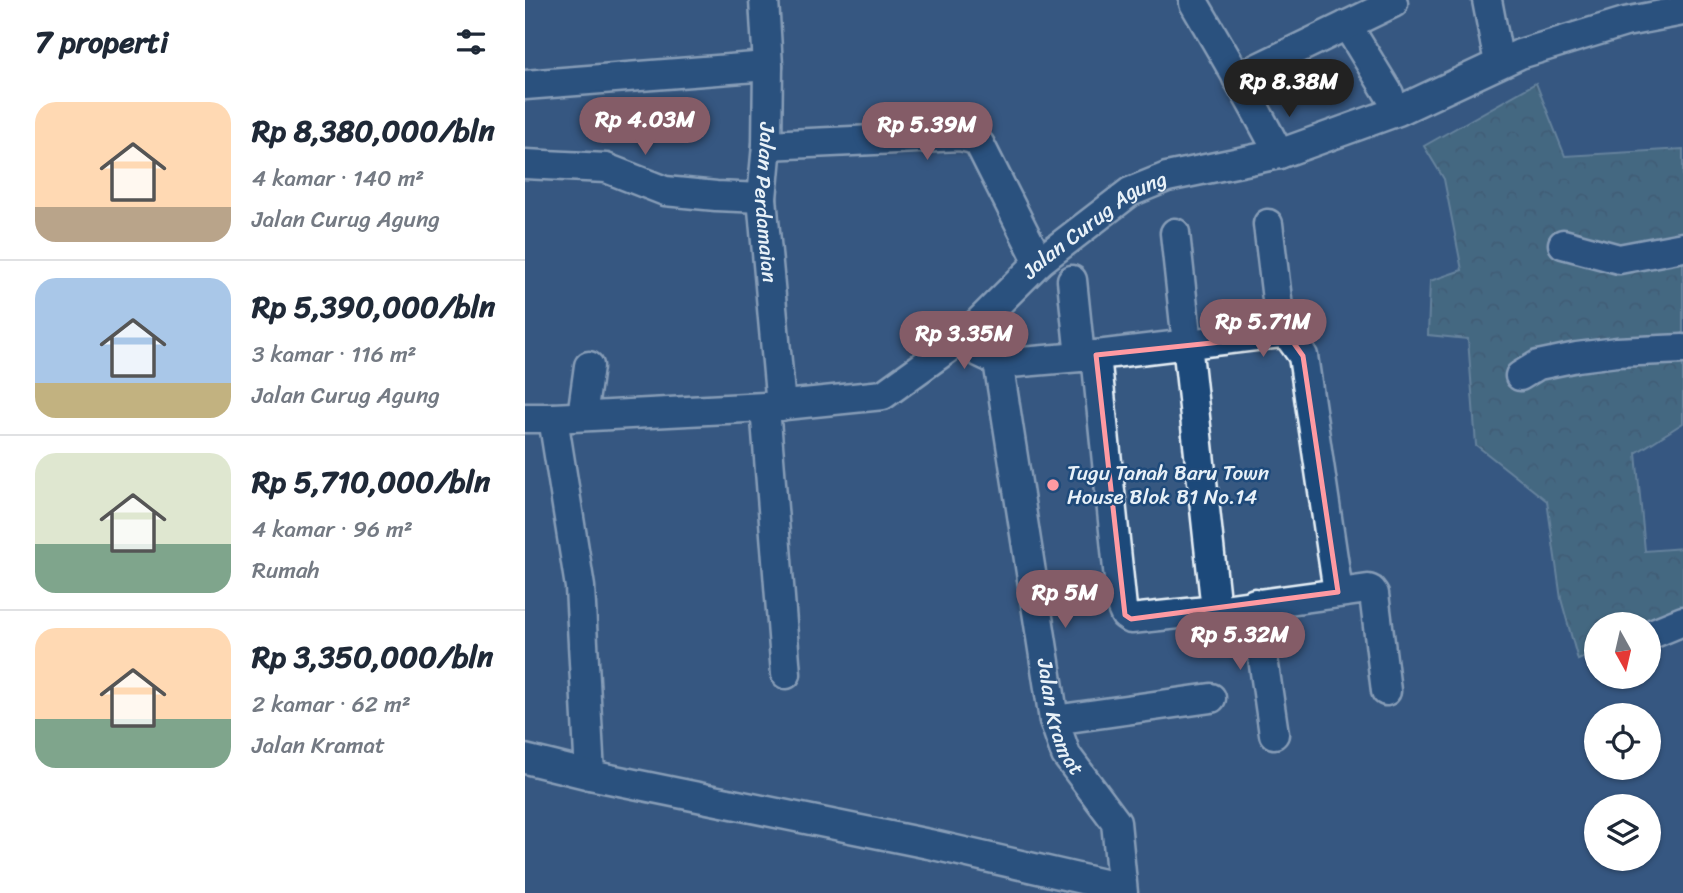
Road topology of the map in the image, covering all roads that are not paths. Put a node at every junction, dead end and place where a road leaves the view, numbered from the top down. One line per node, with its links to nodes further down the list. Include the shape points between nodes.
1 (764, 0): 8 (street, Jalan Perdamaian)
2 (1487, 0): 7 (street)
3 (1196, 1): 9 (street)
4 (1393, 3): 6 (street)
5 (1683, 11): 7 (street, Jalan Curug Agung, via 1625,22)
6 (1347, 25): 9 (street); 11 (street)
7 (1499, 63): 13 (street, Jalan Curug Agung, via 1398,111)
8 (768, 66): 10 (street); 12 (street, Jalan Perdamaian)
9 (1237, 78): 13 (street)
10 (525, 85)
11 (1389, 94)
12 (767, 145): 15 (street, Jalan Perdamaian); 20 (street, via 974,139)
13 (1279, 154): 20 (street, Jalan Curug Agung, via 1167,177 1130,192)
14 (525, 164): 15 (street, via 606,168 665,191)
15 (762, 198): 30 (street, Jalan Perdamaian)
16 (1268, 224): 22 (street)
17 (1175, 233): 24 (street)
18 (1563, 244): 19 (street, via 1619,259)
19 (1683, 247)
20 (1039, 262): 23 (street, Jalan Curug Agung)
21 (1072, 280): 26 (street)
22 (1281, 332): 24 (street); 34 (street, via 1289,335 1303,356)
23 (965, 336): 27 (street, via 979,352); 30 (street, Jalan Curug Agung, via 883,395)
24 (1186, 344): 26 (street); 36 (street)
25 (1683, 349): 29 (street, via 1577,357 1538,365)
26 (1088, 356): 27 (street); 36 (street, via 1125,615 1131,619)
27 (998, 361): 42 (street, Jalan Kramat)
28 (589, 366): 31 (street)
29 (1520, 376)
30 (773, 407): 31 (street, Jalan Curug Agung); 39 (street, Jalan Perdamaian)
31 (582, 416): 33 (street, Jalan Curug Agung)
32 (525, 418): 33 (street, Jalan Curug Agung)
33 (553, 418): 45 (street, via 580,587)
34 (1338, 592): 35 (street); 40 (street, via 1368,589 1374,594)
35 (1255, 603): 36 (street); 43 (street)
36 (1216, 610)
37 (1683, 621): 38 (street)
38 (1661, 630)
39 (786, 674)
40 (1386, 691)
41 (1211, 698): 42 (street)
42 (1054, 720): 46 (street, Jalan Kramat, via 1066,755 1116,822)
43 (1274, 734)
44 (525, 759): 45 (street)
45 (590, 775): 46 (street, via 929,844)
46 (1122, 890)

